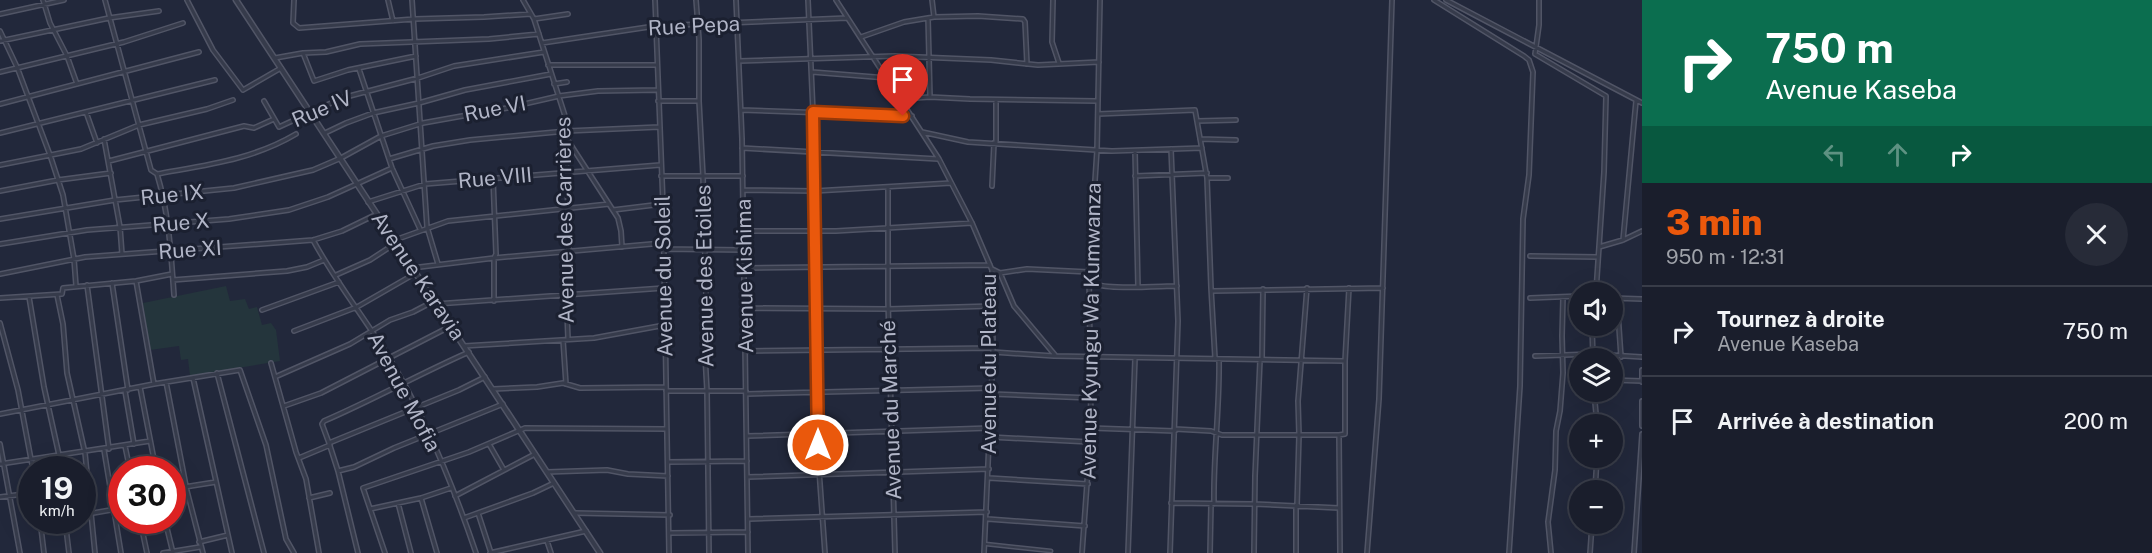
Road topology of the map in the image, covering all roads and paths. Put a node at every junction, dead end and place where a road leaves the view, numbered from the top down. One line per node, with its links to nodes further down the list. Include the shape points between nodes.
1 (64, 0): 21 (street)
2 (105, 0): 27 (street)
3 (187, 0): 63 (street, via 213,50 243,90)
4 (236, 0): 54 (street, Avenue Karavia)
5 (294, 0): 33 (street, via 293,23 298,28)
6 (388, 0): 33 (street)
7 (412, 0): 30 (street)
8 (523, 0): 24 (street, Avenue des Carrières)
9 (654, 0): 37 (street, Avenue du Soleil)
10 (696, 0): 36 (street, Avenue des Etoiles)
11 (736, 0): 35 (street, Avenue Kishima)
12 (808, 0): 32 (street)
13 (836, 0): 28 (street, Avenue du Plateau)
14 (932, 0): 26 (street)
15 (1053, 0): 58 (street, via 1052,42)
16 (1100, 0): 57 (street, Avenue Kyungu Wa Kumwanza)
17 (1392, 0): 221 (street)
18 (1434, 0): 434 (street, via 1524,56 1533,72)
19 (1446, 0): 46 (street)
20 (1539, 0): 46 (street)
21 (44, 2): 23 (street); 38 (street)
22 (159, 11): 27 (street)
23 (0, 14)
24 (531, 14): 30 (street); 31 (street, Avenue des Carrières)
25 (568, 14): 31 (street)
26 (934, 17): 29 (street); 60 (street, via 1023,19)
27 (109, 18): 38 (street); 45 (street)
28 (848, 18): 32 (street, Rue Pepa); 41 (street, Avenue du Plateau)
29 (928, 18): 41 (street); 53 (street)
30 (414, 19): 33 (street); 43 (street)
31 (534, 19): 40 (street, Avenue des Carrières)
32 (809, 20): 35 (street, Rue Pepa); 55 (street)
33 (393, 21)
34 (183, 22): 45 (street)
35 (738, 24): 36 (street, Rue Pepa); 56 (street, Avenue Kishima)
36 (699, 25): 37 (street, Rue Pepa); 87 (street, Avenue des Etoiles)
37 (655, 26): 44 (street, Rue Pepa); 59 (street, Avenue du Soleil)
38 (53, 30): 42 (street); 50 (street)
39 (0, 31): 42 (street)
40 (539, 34): 43 (street); 44 (street, Avenue des Carrières)
41 (861, 37): 52 (street, Avenue du Plateau)
42 (2, 41): 62 (street)
43 (415, 42): 49 (street, via 360,44); 51 (street)
44 (542, 43): 48 (street, Avenue des Carrières)
45 (116, 44): 50 (street); 65 (street)
46 (1536, 47): 75 (street); 78 (street, via 1538,57)
47 (199, 52): 65 (street)
48 (544, 52): 61 (street, Avenue des Carrières); 69 (street, Rue IV, via 454,66)
49 (303, 53): 54 (street); 64 (street, via 314,81)
50 (67, 56): 62 (street); 73 (street)
51 (416, 56): 64 (street); 69 (street)
52 (874, 57): 53 (street); 55 (street); 70 (street, Avenue du Plateau)
53 (928, 57): 60 (street); 81 (street)
54 (275, 58): 63 (street, Avenue Karavia)
55 (811, 58): 56 (street); 67 (street)
56 (739, 62): 94 (street, Avenue Kishima)
57 (1099, 62): 58 (street); 88 (street, Avenue Kyungu Wa Kumwanza)
58 (1059, 63): 60 (street)
59 (656, 64): 61 (street); 76 (street, Avenue du Soleil)
60 (1027, 64)
61 (548, 65): 68 (street, Avenue des Carrières)
62 (17, 67): 66 (street); 80 (street)
63 (281, 68): 96 (street, Avenue Karavia)
64 (359, 69): 77 (street)
65 (123, 71): 73 (street); 85 (street)
66 (0, 72)
67 (812, 72): 70 (street); 98 (street)
68 (551, 74): 74 (street, Avenue des Carrières); 91 (street)
69 (418, 78): 77 (street, Rue IV); 91 (street)
70 (886, 78): 82 (street, Avenue du Plateau)
71 (215, 80): 85 (street)
72 (567, 82): 74 (street)
73 (77, 84): 80 (street)
74 (554, 84): 79 (street, Avenue des Carrières)
75 (1609, 87): 78 (street); 89 (street)
76 (657, 90): 79 (street, Rue VI); 90 (street, Avenue du Soleil)
77 (365, 91): 96 (street, Rue IV); 97 (street)
78 (1604, 94): 185 (street)
79 (559, 96): 105 (street, Rue VI); 108 (street, Avenue des Carrières)
80 (28, 97): 93 (street); 104 (street)
81 (930, 97): 82 (street); 84 (street)
82 (901, 99): 100 (street, Avenue du Plateau)
83 (233, 100): 106 (street)
84 (996, 100): 88 (street); 119 (street)
85 (131, 101): 95 (street); 106 (street)
86 (264, 101): 101 (street)
87 (699, 101): 90 (street); 142 (street, Avenue des Etoiles)
88 (1097, 101): 99 (street, Avenue Kyungu Wa Kumwanza)
89 (1636, 101): 92 (street); 180 (street)
90 (657, 102): 107 (street, Avenue du Soleil)
91 (419, 103): 97 (street); 105 (street)
92 (1642, 103)
93 (0, 104)
94 (741, 110): 98 (street); 120 (street, Avenue Kishima)
95 (86, 112): 104 (street); 118 (street)
96 (311, 112): 101 (street, Rue IV, via 279,127); 111 (street, Avenue Karavia)
97 (373, 112): 111 (street); 113 (street)
98 (813, 112): 100 (street); 124 (street)
99 (1098, 114): 103 (street, via 1193,109); 125 (street, Avenue Kyungu Wa Kumwanza)
100 (912, 116): 109 (street, Avenue du Plateau)
101 (274, 119): 126 (street, Rue IV, via 253,129 244,126)
102 (1236, 120): 103 (street)
103 (1197, 121): 115 (street)
104 (37, 123): 110 (street); 128 (street)
105 (421, 123): 113 (street, Rue VI); 122 (street)
106 (139, 125): 114 (street); 126 (street)
107 (659, 127): 108 (street); 134 (street, Avenue du Soleil)
108 (567, 131): 116 (street, Avenue des Carrières); 122 (street, via 470,140)
109 (922, 132): 119 (street, via 968,142); 131 (street, Avenue du Plateau)
110 (0, 133)
111 (325, 133): 129 (street, Avenue Karavia)
112 (296, 134): 139 (street, via 273,147 233,160)
113 (381, 136): 129 (street, Rue VI); 130 (street)
114 (104, 139): 118 (street); 132 (street)
115 (1200, 139): 117 (street); 121 (street)
116 (567, 140): 136 (street); 137 (street, Avenue des Carrières)
117 (1236, 140)
118 (97, 143): 128 (street)
119 (995, 143): 125 (street); 152 (street)
120 (742, 148): 124 (street); 143 (street, Avenue Kishima)
121 (1202, 148): 123 (street); 145 (street)
122 (423, 149): 130 (street); 150 (street)
123 (1171, 149): 127 (street); 140 (street)
124 (814, 150): 131 (street); 157 (street)
125 (1097, 150): 127 (street); 203 (street, Avenue Kyungu Wa Kumwanza)
126 (147, 151): 132 (street, Rue IV); 139 (street, via 151,170)
127 (1135, 151): 144 (street)
128 (50, 155): 133 (street); 148 (street)
129 (341, 158): 151 (street, Avenue Karavia); 158 (street, Rue IX, via 313,170 234,188)
130 (389, 159): 135 (street)
131 (939, 159): 149 (street, Avenue du Plateau)
132 (109, 161): 138 (street)
133 (0, 165)
134 (661, 165): 136 (street, Rue VIII); 141 (street, Avenue du Soleil)
135 (392, 168): 151 (street, Rue X); 154 (street)
136 (588, 170): 137 (street, Rue VIII); 161 (street)
137 (566, 172): 146 (street, Rue VIII); 164 (street, Avenue des Carrières)
138 (111, 173): 148 (street); 159 (street)
139 (157, 174): 158 (street)
140 (1171, 174): 144 (street); 145 (street); 216 (street)
141 (661, 176): 142 (street); 162 (street, Avenue du Soleil)
142 (703, 176): 143 (street); 187 (street, Avenue des Etoiles)
143 (743, 176): 155 (street, Avenue Kishima)
144 (1135, 176): 217 (street)
145 (1207, 176): 147 (street); 223 (street)
146 (493, 178): 150 (street, Rue VIII); 167 (street)
147 (1228, 178)
148 (58, 180): 156 (street); 163 (street)
149 (952, 183): 153 (street); 170 (street, Avenue du Plateau)
150 (425, 184): 154 (street, Rue VIII); 172 (street)
151 (358, 185): 160 (street, Avenue Karavia); 169 (street, Rue X, via 290,210)
152 (992, 186)
153 (888, 188): 157 (street); 173 (street, Avenue du Marché)
154 (402, 190): 160 (street, Rue VIII); 174 (street)
155 (743, 190): 157 (street); 176 (street, Avenue Kishima)
156 (0, 191)
157 (815, 191): 175 (street)
158 (164, 196): 159 (street, Rue IX); 169 (street)
159 (115, 200): 163 (street, Rue IX); 171 (street)
160 (368, 202): 166 (street, Avenue Karavia)
161 (609, 204): 164 (street); 165 (street)
162 (663, 204): 165 (street); 182 (street, Avenue du Soleil)
163 (66, 208): 168 (street, Rue IX); 178 (street)
164 (568, 209): 167 (street); 190 (street, Avenue des Carrières)
165 (613, 210): 184 (street, via 620,224)
166 (377, 214): 179 (street, Rue XI); 181 (street, Avenue Karavia)
167 (495, 216): 172 (street); 194 (street)
168 (0, 219)
169 (168, 223): 171 (street, Rue X); 189 (street)
170 (972, 223): 173 (street); 199 (street, Avenue du Plateau)
171 (120, 227): 178 (street, Rue X); 191 (street)
172 (427, 227): 174 (street); 197 (street)
173 (888, 228): 175 (street); 198 (street, Avenue du Marché)
174 (420, 230): 181 (street)
175 (815, 230): 176 (street); 202 (street)
176 (743, 231): 188 (street, Avenue Kishima)
177 (1642, 231): 180 (street)
178 (70, 232): 183 (street, Rue X); 195 (street)
179 (313, 240): 189 (street, Rue XI); 196 (street, Avenue Mofia)
180 (1623, 240): 185 (street)
181 (395, 241): 200 (street, Avenue Karavia); 208 (street, via 370,260)
182 (663, 243): 184 (street); 186 (street, Avenue du Soleil)
183 (0, 244)
184 (622, 247): 190 (street)
185 (1599, 247): 193 (street)
186 (663, 249): 187 (street); 218 (street, Avenue du Soleil)
187 (704, 249): 188 (street); 287 (street, Avenue des Etoiles)
188 (743, 250): 201 (street, Avenue Kishima)
189 (171, 251): 191 (street, Rue XI); 207 (street)
190 (568, 252): 194 (street); 226 (street, Avenue des Carrières)
191 (122, 254): 195 (street, Rue XI)
192 (1530, 256): 193 (street)
193 (1598, 256): 212 (street)
194 (494, 258): 197 (street); 234 (street)
195 (74, 259): 206 (street, Rue XI); 215 (street)
196 (324, 260): 208 (street, Avenue Mofia); 209 (street, via 287,271)
197 (438, 264): 200 (street)
198 (888, 267): 199 (street); 202 (street); 240 (street, Avenue du Marché)
199 (991, 267): 205 (street); 236 (street, Avenue du Plateau)
200 (412, 268): 204 (street, Avenue Karavia)
201 (744, 268): 202 (street); 238 (street, Avenue Kishima)
202 (816, 268): 239 (street)
203 (1089, 272): 205 (street, via 1027,269); 217 (street, via 1096,284); 258 (street, Avenue Kyungu Wa Kumwanza)
204 (416, 273): 235 (street, Avenue Karavia); 237 (street)
205 (1000, 273): 255 (street, via 1014,306)
206 (0, 274)
207 (172, 274): 209 (street); 210 (street)
208 (336, 275): 211 (street, Avenue Mofia)
209 (173, 280): 225 (street)
210 (136, 281): 213 (street); 278 (street)
211 (339, 282): 237 (street, Avenue Mofia); 241 (street)
212 (1597, 282)
213 (112, 283): 214 (street); 285 (street)
214 (87, 285): 215 (street); 291 (street)
215 (76, 286): 224 (street, via 63,288 63,294)
216 (1177, 286): 217 (street); 264 (street)
217 (1138, 287)
218 (664, 288): 226 (street); 243 (street, Avenue du Soleil)
219 (1307, 288): 220 (street); 222 (street); 267 (street)
220 (1349, 288): 221 (street); 268 (street)
221 (1383, 288): 433 (street)
222 (1263, 289): 223 (street); 266 (street)
223 (1212, 291): 265 (street)
224 (57, 295): 227 (street); 293 (street)
225 (174, 295)
226 (566, 295): 234 (street); 247 (street, Avenue des Carrières)
227 (29, 297): 230 (street); 296 (street)
228 (1563, 297): 229 (street); 231 (street); 259 (street)
229 (1569, 297)
230 (0, 298)
231 (1530, 298)
232 (1623, 299): 233 (street)
233 (1642, 299)
234 (494, 301): 235 (street)
235 (435, 303): 244 (street, Avenue Karavia); 246 (street, via 390,320)
236 (993, 306): 240 (street); 251 (street, Avenue du Plateau)
237 (357, 307): 245 (street); 246 (street, Avenue Mofia)
238 (744, 308): 239 (street); 252 (street, Avenue Kishima)
239 (815, 308): 240 (street); 253 (street)
240 (888, 309): 250 (street, Avenue du Marché)
241 (262, 310)
242 (0, 323): 299 (street)
243 (665, 325): 247 (street); 284 (street, Avenue du Soleil)
244 (451, 326): 249 (street, Avenue Karavia); 257 (street)
245 (294, 331)
246 (373, 332): 257 (street, Avenue Mofia); 272 (street)
247 (568, 339): 248 (street)
248 (563, 340): 249 (street); 280 (street, Avenue des Carrières)
249 (464, 345): 254 (street, Avenue Karavia)
250 (890, 349): 251 (street); 253 (street); 286 (street, Avenue du Marché)
251 (993, 350): 255 (street); 282 (street, Avenue du Plateau)
252 (746, 351): 253 (street); 288 (street, Avenue Kishima)
253 (816, 351): 289 (street)
254 (469, 352): 273 (street, Avenue Karavia); 279 (street)
255 (1055, 356): 258 (street)
256 (1534, 356): 259 (street)
257 (389, 357): 279 (street, Avenue Mofia); 297 (street, via 321,393)
258 (1091, 357): 263 (street); 292 (street, Avenue Kyungu Wa Kumwanza)
259 (1562, 357): 260 (street); 435 (street, via 1548,522)
260 (1569, 357)
261 (1623, 357): 262 (street)
262 (1642, 357)
263 (1135, 358): 264 (street); 305 (street)
264 (1177, 358): 265 (street); 307 (street)
265 (1217, 359): 266 (street); 310 (street)
266 (1261, 360): 267 (street); 311 (street)
267 (1302, 361): 268 (street); 314 (street)
268 (1345, 361): 315 (street, via 1345,432)
269 (272, 363): 272 (street)
270 (1642, 370): 277 (street)
271 (217, 373): 274 (street); 408 (street); 409 (street, via 240,370 266,444 286,539)
272 (275, 377): 297 (street)
273 (485, 377): 283 (street, Avenue Karavia); 298 (street)
274 (192, 378): 276 (street); 351 (street)
275 (1623, 381): 277 (street)
276 (166, 382): 278 (street); 354 (street)
277 (1642, 382)
278 (154, 384): 281 (street)
279 (404, 384): 298 (street, Avenue Mofia); 322 (street, via 324,421)
280 (566, 384): 283 (street); 284 (street, via 580,388)
281 (140, 387): 285 (street); 318 (street)
282 (992, 388): 286 (street); 290 (street, Avenue du Plateau)
283 (493, 389): 295 (street, Avenue Karavia)
284 (666, 389): 287 (street); 304 (street, Avenue du Soleil)
285 (127, 390): 291 (street); 321 (street)
286 (891, 390): 289 (street); 308 (street, Avenue du Marché)
287 (707, 391): 288 (street); 340 (street, Avenue des Etoiles)
288 (747, 392): 289 (street); 316 (street, Avenue Kishima)
289 (818, 393): 309 (street)
290 (992, 394): 292 (street); 302 (street, Avenue du Plateau)
291 (101, 395): 293 (street); 325 (street)
292 (1091, 398): 303 (street, Avenue Kyungu Wa Kumwanza)
293 (74, 400): 296 (street); 326 (street)
294 (1642, 401): 301 (street)
295 (503, 404): 306 (street, Avenue Karavia); 313 (street)
296 (48, 405): 299 (street); 328 (street)
297 (284, 406): 335 (street)
298 (416, 406): 313 (street, Avenue Mofia); 322 (street)
299 (22, 410): 300 (street); 329 (street)
300 (0, 414)
301 (1642, 426)
302 (990, 428): 308 (street); 317 (street, Avenue du Plateau)
303 (1091, 428): 305 (street); 319 (street, Avenue Kyungu Wa Kumwanza)
304 (667, 429): 306 (street); 339 (street, Avenue du Soleil)
305 (1132, 429): 307 (street); 427 (street)
306 (520, 430): 323 (street); 327 (street, Avenue Karavia)
307 (1175, 430): 310 (street); 364 (street)
308 (892, 431): 309 (street); 346 (street, Avenue du Marché)
309 (818, 434): 316 (street); 347 (street)
310 (1216, 434): 311 (street); 365 (street)
311 (1257, 434): 314 (street); 366 (street)
312 (1642, 434): 437 (street)
313 (429, 435): 338 (street, Avenue Mofia); 344 (street)
314 (1299, 435): 315 (street); 367 (street)
315 (1339, 435): 368 (street)
316 (747, 436): 336 (street, Avenue Kishima)
317 (990, 437): 319 (street); 342 (street, Avenue du Plateau)
318 (150, 441): 321 (street); 333 (street)
319 (1090, 442): 353 (street, Avenue Kyungu Wa Kumwanza)
320 (0, 444): 341 (street)
321 (134, 444): 324 (street)
322 (329, 444): 335 (street); 344 (street)
323 (489, 444): 338 (street); 343 (street)
324 (125, 446): 325 (street); 332 (street)
325 (107, 449): 326 (street); 334 (street)
326 (85, 453): 328 (street); 331 (street)
327 (535, 454): 343 (street); 345 (street, Avenue Karavia)
328 (59, 455): 330 (street)
329 (30, 456)
330 (53, 456)
331 (85, 456)
332 (127, 456)
333 (153, 456)
334 (108, 458)
335 (299, 458): 361 (street)
336 (747, 461): 340 (street); 349 (street, Avenue Kishima)
337 (18, 462): 341 (street)
338 (441, 462): 355 (street, Avenue Mofia); 369 (street, via 363,488)
339 (668, 462): 340 (street); 348 (street, Avenue du Soleil)
340 (708, 462): 381 (street, Avenue des Etoiles)
341 (2, 464): 358 (street)
342 (989, 469): 346 (street); 350 (street, Avenue du Plateau)
343 (504, 470): 359 (street)
344 (338, 471): 411 (street)
345 (547, 472): 348 (street, via 607,470); 352 (street, Avenue Karavia)
346 (893, 474): 347 (street); 374 (street, Avenue du Marché)
347 (820, 475): 349 (street); 375 (street)
348 (669, 476): 373 (street, Avenue du Soleil)
349 (747, 477): 377 (street, Avenue Kishima)
350 (989, 478): 353 (street); 370 (street, Avenue du Plateau)
351 (216, 482): 354 (street); 391 (street)
352 (554, 483): 371 (street); 372 (street, Avenue Karavia)
353 (1088, 484): 379 (street, Avenue Kyungu Wa Kumwanza)
354 (187, 487): 393 (street)
355 (451, 488): 359 (street, Avenue Mofia); 362 (street)
356 (330, 493): 361 (street)
357 (18, 495): 358 (street)
358 (9, 496): 360 (street); 399 (street)
359 (455, 496): 376 (street, Avenue Mofia)
360 (0, 497)
361 (309, 498): 410 (street)
362 (421, 498): 363 (street); 414 (street)
363 (397, 502): 369 (street); 413 (street)
364 (1171, 503): 365 (street); 428 (street)
365 (1213, 504): 366 (street); 429 (street)
366 (1254, 504): 367 (street); 430 (street)
367 (1297, 506): 368 (street); 431 (street)
368 (1339, 508): 432 (street)
369 (370, 509): 412 (street)
370 (987, 512): 374 (street); 378 (street, Avenue du Plateau)
371 (478, 513): 376 (street); 416 (street)
372 (575, 513): 373 (street); 380 (street, Avenue Karavia)
373 (670, 515): 383 (street, Avenue du Soleil)
374 (894, 515): 375 (street); 424 (street, Avenue du Marché)
375 (824, 517): 377 (street); 423 (street)
376 (464, 518): 415 (street, Avenue Mofia)
377 (748, 519): 382 (street, Avenue Kishima)
378 (987, 519): 379 (street); 394 (street, Avenue du Plateau)
379 (1084, 526): 426 (street, Avenue Kyungu Wa Kumwanza)
380 (586, 531): 392 (street); 419 (street, Avenue Karavia)
381 (708, 532): 382 (street); 383 (street); 421 (street, Avenue des Etoiles)
382 (748, 532): 422 (street, Avenue Kishima)
383 (669, 533): 420 (street, Avenue du Soleil)
384 (42, 534): 400 (street)
385 (67, 534): 401 (street)
386 (93, 534): 402 (street)
387 (118, 534): 403 (street)
388 (144, 534): 404 (street)
389 (168, 534): 398 (street)
390 (1591, 534): 436 (street)
391 (228, 535): 393 (street); 407 (street)
392 (547, 541): 395 (street); 418 (street)
393 (199, 542): 396 (street)
394 (986, 544): 397 (street); 425 (street, Avenue du Plateau)
395 (522, 546): 416 (street); 417 (street)
396 (200, 547): 398 (street); 406 (street)
397 (1051, 551)
398 (173, 552): 405 (street)
399 (20, 553)
400 (44, 553)
401 (69, 553)
402 (95, 553)
403 (121, 553)
404 (147, 553)
405 (163, 553)
406 (202, 553)
407 (232, 553)
408 (264, 553)
409 (294, 553)
410 (319, 553)
411 (358, 553)
412 (385, 553)
413 (411, 553)
414 (437, 553)
415 (476, 553)
416 (491, 553)
417 (524, 553)
418 (551, 553)
419 (600, 553)
420 (669, 553)
421 (709, 553)
422 (748, 553)
423 (825, 553)
424 (895, 553)
425 (984, 553)
426 (1082, 553)
427 (1128, 553)
428 (1170, 553)
429 (1210, 553)
430 (1254, 553)
431 (1296, 553)
432 (1340, 553)
433 (1367, 553)
434 (1509, 553)
435 (1551, 553)
436 (1590, 553)
437 (1634, 553)

